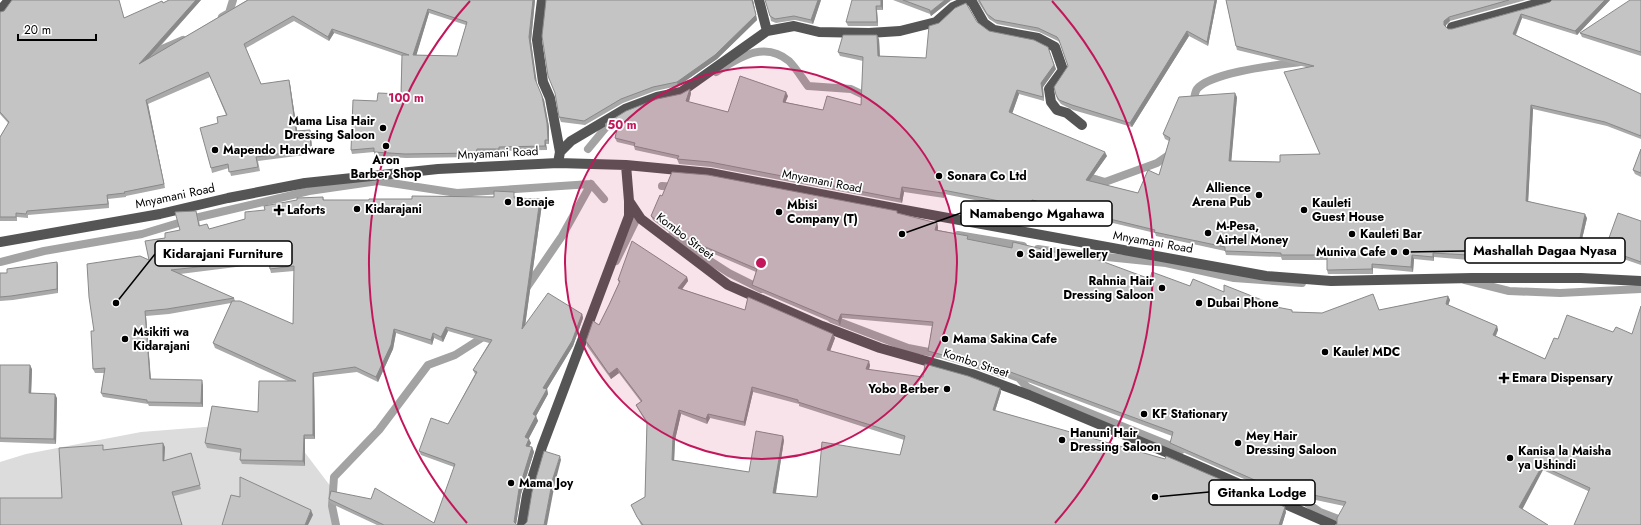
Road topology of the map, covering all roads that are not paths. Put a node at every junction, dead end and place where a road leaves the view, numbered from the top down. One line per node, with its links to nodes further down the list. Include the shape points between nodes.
1 (9, 0): 6 (street)
2 (542, 0): 10 (street, via 537,40)
3 (759, 0): 8 (street)
4 (970, 0): 8 (street, via 953,7 936,22 900,31 819,32 794,26); 9 (street, via 984,23 994,30 1038,38 1055,47 1063,70 1049,89 1052,102 1057,110 1067,113)
5 (1550, 0): 7 (street)
6 (0, 11)
7 (1452, 28)
8 (767, 31): 10 (street, via 681,92 657,97 625,109 571,141)
9 (1082, 125)
10 (560, 152): 11 (street)
11 (558, 163): 12 (street, Mnyamani Road); 14 (street, Mnyamani Road, via 438,169 305,183 160,214)
12 (626, 165): 13 (street, Kombo Street); 15 (street, Mnyamani Road, via 710,173 1266,276 1331,281 1581,278)
13 (629, 201): 16 (street, Kombo Street, via 629,216 542,447 527,495); 17 (street, Kombo Street, via 641,219 728,285 880,348 972,374 1029,395)
14 (0, 242)
15 (1641, 281)
16 (522, 525)
17 (1333, 525)

